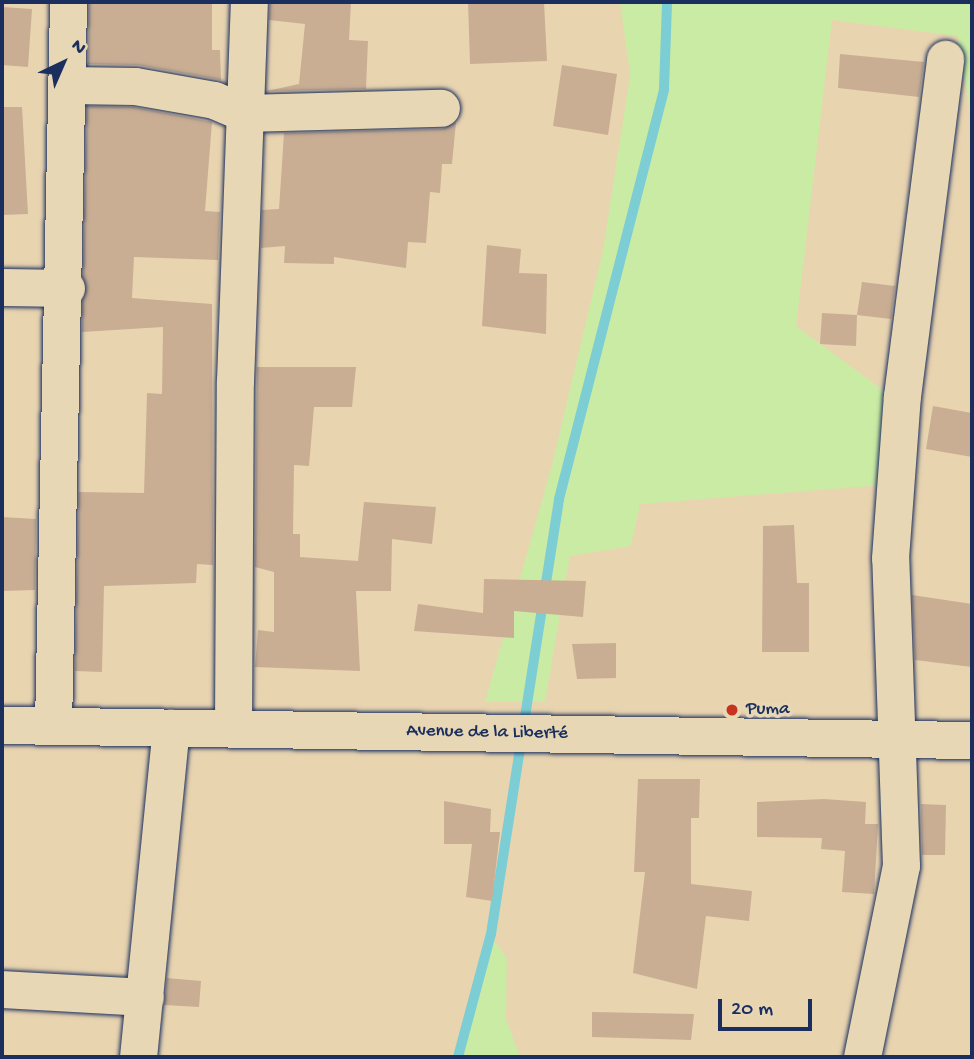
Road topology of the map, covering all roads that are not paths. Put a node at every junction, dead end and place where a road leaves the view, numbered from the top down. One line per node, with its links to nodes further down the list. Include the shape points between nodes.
1 (68, 2): 4 (street)
2 (249, 2): 6 (street)
3 (945, 59): 14 (street, via 902,396 890,558)
4 (68, 85): 6 (street, via 135,86 214,100); 8 (street)
5 (441, 108): 6 (street)
6 (244, 113): 11 (street)
7 (2, 287): 8 (street)
8 (66, 288): 10 (street)
9 (2, 725): 10 (street, Avenue de la Liberté)
10 (53, 726): 12 (street, Avenue de la Liberté)
11 (233, 727): 12 (street, Avenue de la Liberté); 14 (street, Avenue de la Liberté)
12 (171, 728): 16 (street)
13 (972, 740): 14 (street, Avenue de la Liberté)
14 (898, 741): 18 (street, via 901,866)
15 (2, 989): 16 (street)
16 (145, 997): 17 (street)
17 (138, 1057)
18 (862, 1057)

